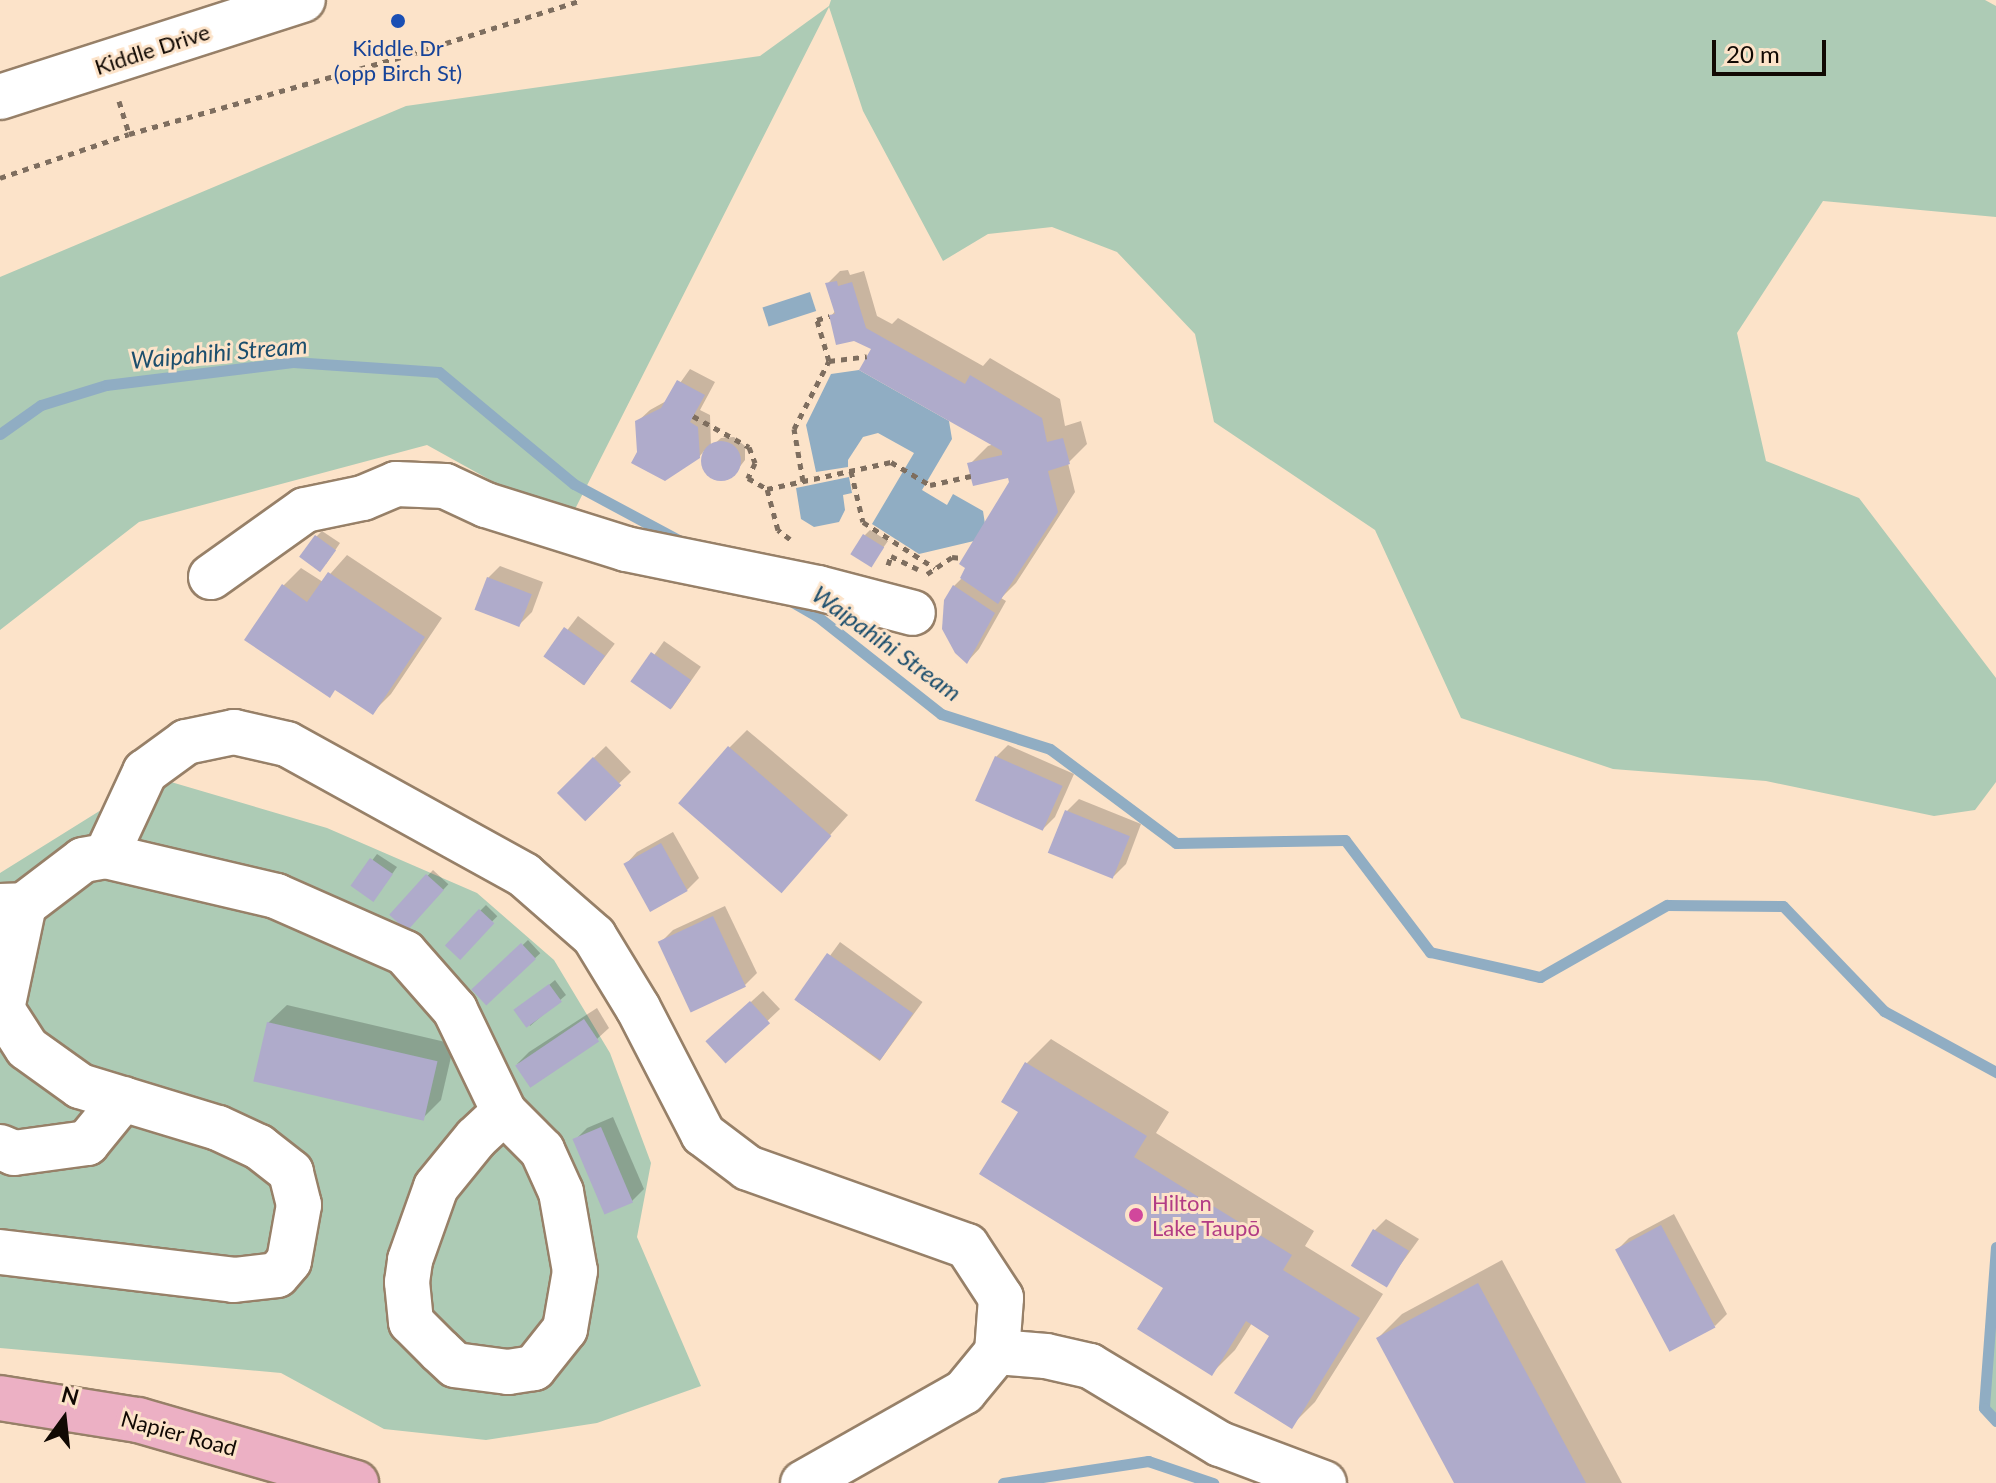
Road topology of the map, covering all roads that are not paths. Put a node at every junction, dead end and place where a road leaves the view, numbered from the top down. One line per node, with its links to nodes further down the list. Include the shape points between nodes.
1 (303, 0): 2 (street, Kiddle Drive)
2 (0, 97)
3 (211, 577): 4 (street, via 305,510 363,498 396,484 445,486 486,505 626,549)
4 (913, 613)
5 (106, 856): 6 (street, via 83,860); 9 (street, via 276,896 405,953 455,1010); 12 (street, via 145,772 186,742 234,732 287,744 524,875 594,936 703,1134 748,1168 967,1246 1001,1298)
6 (12, 905): 7 (street, via 2,1009)
7 (6, 1026): 8 (street, via 80,1086)
8 (123, 1099): 10 (street, via 87,1143 14,1153); 11 (street, via 218,1128 259,1147 291,1172 299,1205 289,1261 277,1275 234,1280)
9 (504, 1112): 9 (street, via 542,1150 561,1192 575,1271 565,1329 534,1368 508,1372 455,1365 411,1322 407,1282 436,1187)
10 (0, 1147)
11 (0, 1252)
12 (997, 1352): 14 (street, via 964,1392); 16 (street, via 1090,1366 1220,1444)
13 (0, 1398): 15 (main road, Napier Road, via 138,1420)
14 (828, 1477)
15 (356, 1483)
16 (1324, 1483)

